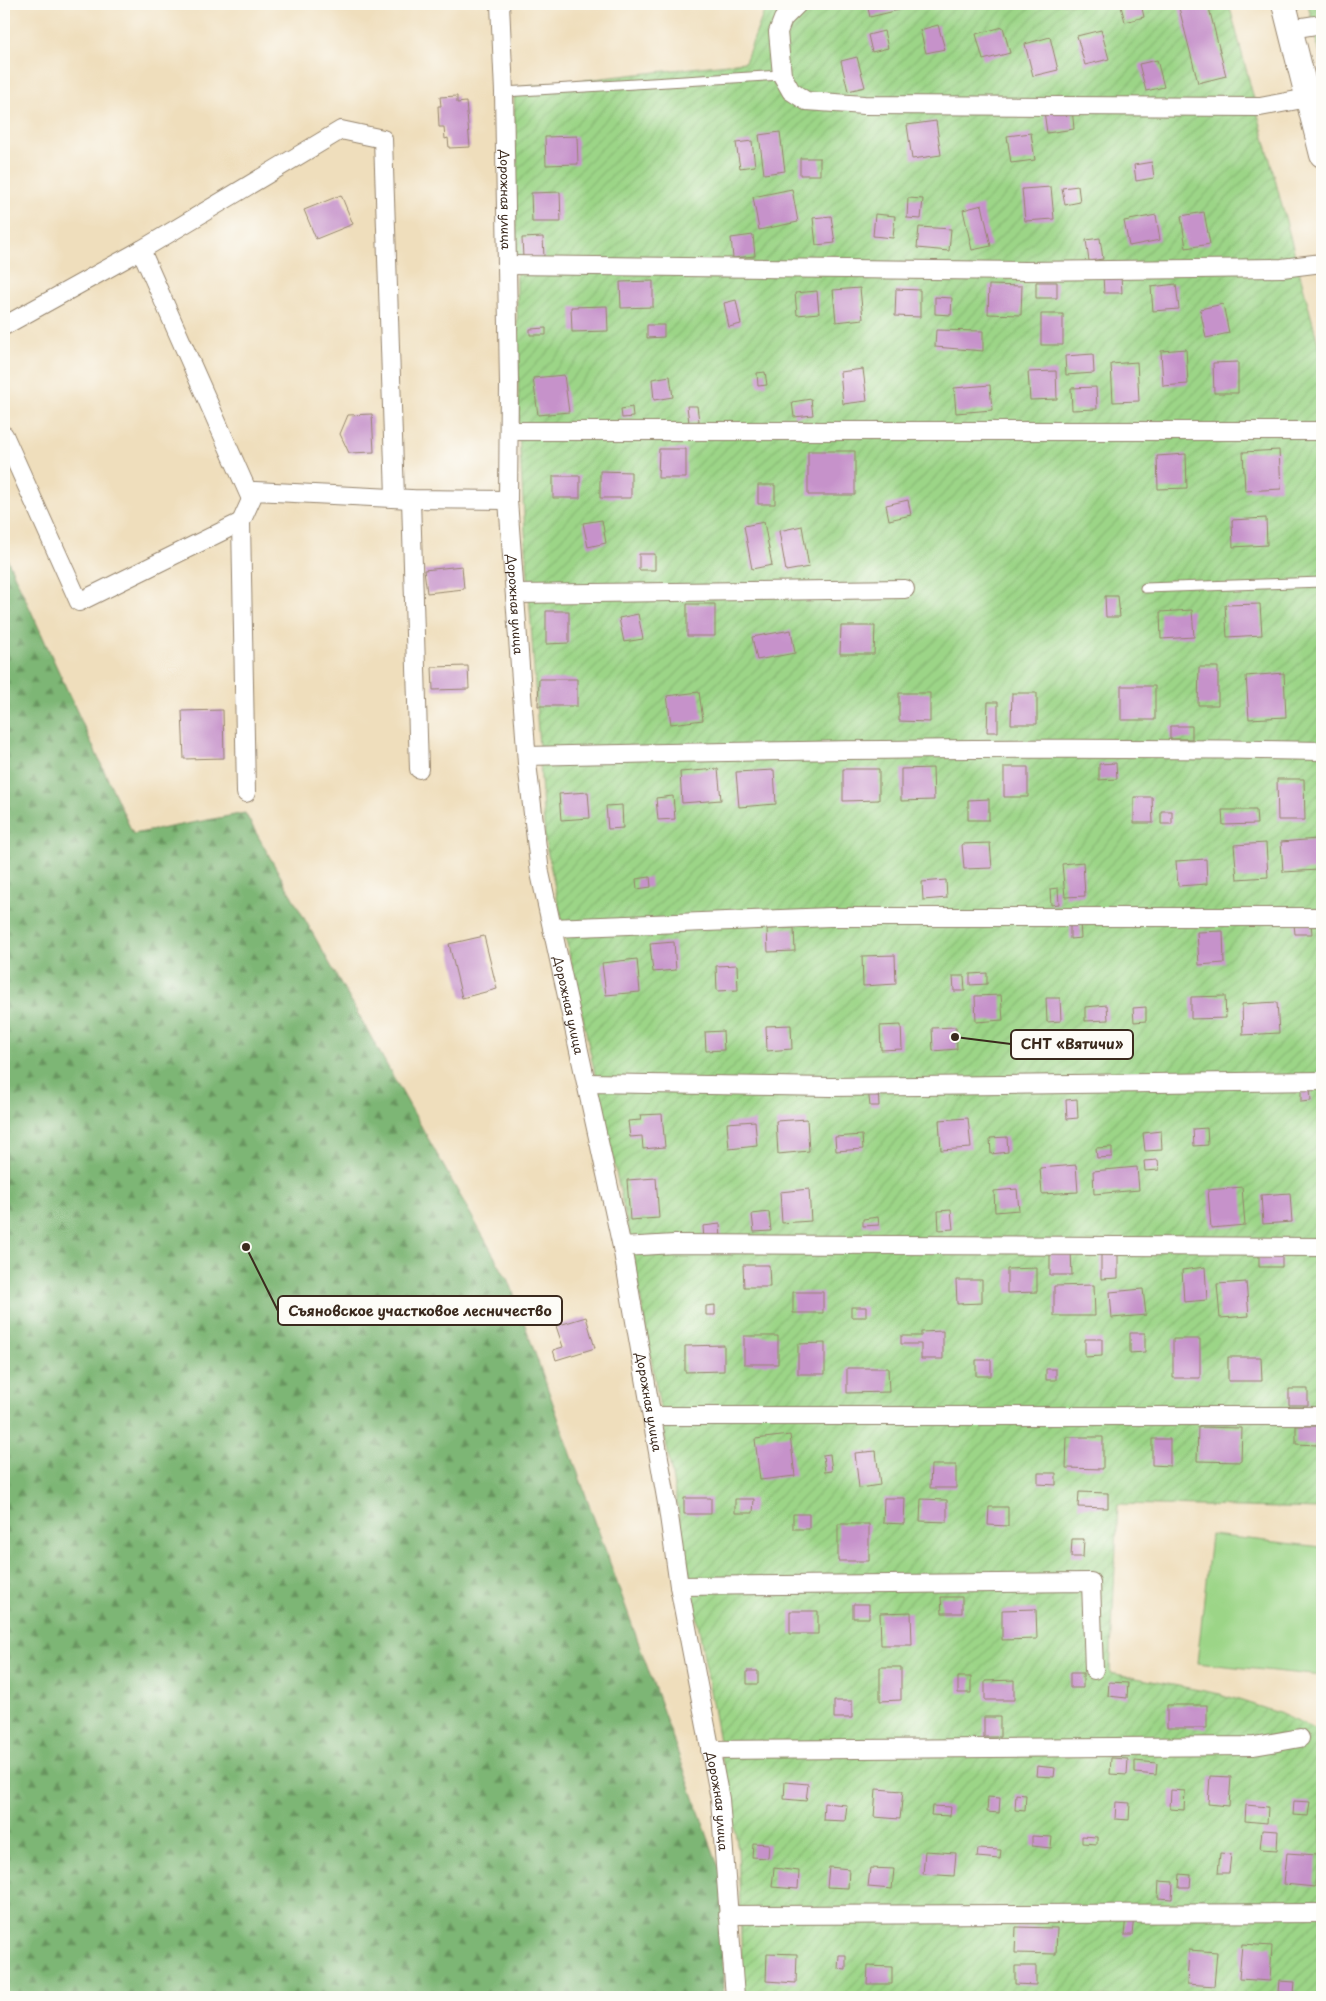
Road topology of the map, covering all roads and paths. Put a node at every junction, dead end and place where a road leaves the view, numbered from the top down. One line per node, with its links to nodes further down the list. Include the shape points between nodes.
1 (500, 4): 7 (street, Дорожная улица)
2 (798, 4): 6 (street, via 783,19 778,32)
3 (1284, 4): 5 (main road)
4 (1322, 24): 5 (street)
5 (1290, 29): 8 (main road)
6 (782, 75): 7 (lane); 8 (street, via 790,92 806,101 864,106 1260,107)
7 (504, 92): 12 (street, Дорожная улица)
8 (1308, 98): 9 (main road)
9 (1322, 155)
10 (141, 250): 13 (street); 17 (street, via 341,130 383,139); 18 (street)
11 (1322, 263): 12 (street, via 1282,268 1025,271)
12 (507, 265): 14 (street, Дорожная улица)
13 (4, 326)
14 (508, 431): 15 (street); 19 (street, Дорожная улица)
15 (1322, 431)
16 (4, 436): 20 (street, via 79,602)
17 (403, 498): 18 (street, via 254,491); 19 (street); 27 (street)
18 (251, 499): 20 (street)
19 (508, 500): 24 (street, Дорожная улица)
20 (241, 522): 28 (street)
21 (1322, 582): 22 (lane)
22 (1145, 588)
23 (905, 589): 24 (street)
24 (515, 594): 26 (street, Дорожная улица)
25 (1322, 751): 26 (street, via 927,749)
26 (527, 756): 30 (street, Дорожная улица, via 540,873)
27 (419, 769)
28 (246, 793)
29 (1322, 917): 30 (street, via 830,917)
30 (552, 928): 32 (street, Дорожная улица)
31 (1322, 1081): 32 (street, via 831,1087)
32 (587, 1083): 33 (street, Дорожная улица)
33 (622, 1247): 34 (street, via 675,1244); 35 (street, Дорожная улица)
34 (1322, 1247)
35 (652, 1416): 36 (street); 37 (street, Дорожная улица)
36 (1322, 1416)
37 (679, 1586): 38 (street, via 1091,1582); 40 (street, Дорожная улица)
38 (1094, 1670)
39 (1300, 1738): 40 (street, via 1254,1746)
40 (710, 1750): 42 (street, Дорожная улица, via 720,1799)
41 (1322, 1913): 42 (street)
42 (728, 1915): 43 (street, Дорожная улица)
43 (734, 1997)

